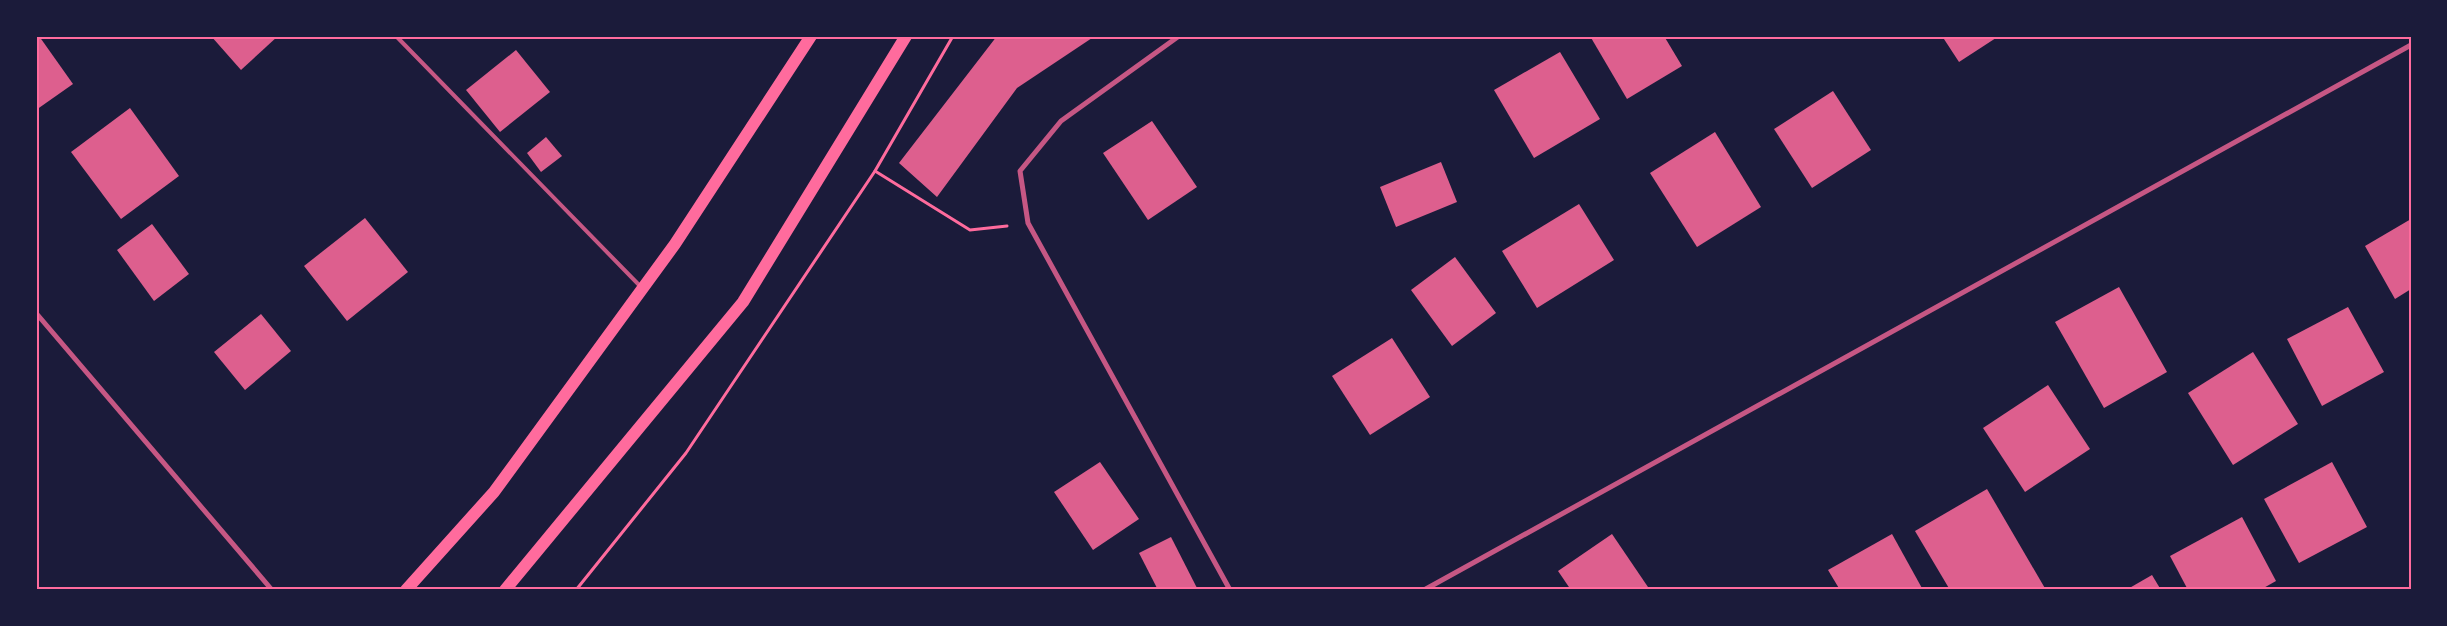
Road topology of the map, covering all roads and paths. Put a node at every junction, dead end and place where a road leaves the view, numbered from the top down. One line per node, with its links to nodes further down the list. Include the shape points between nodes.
1 (396, 36): 9 (lane)
2 (811, 36): 9 (main road, via 675,244)
3 (906, 36): 13 (main road, via 743,302)
4 (953, 36): 7 (path)
5 (1179, 36): 8 (street, via 1061,121 1020,171)
6 (2411, 45): 16 (street)
7 (875, 171): 8 (path, via 970,230); 14 (path, via 686,453)
8 (1028, 223): 15 (street)
9 (642, 288): 12 (main road, via 494,492)
10 (36, 313): 11 (street)
11 (272, 590)
12 (406, 590)
13 (506, 590)
14 (576, 590)
15 (1230, 590)
16 (1424, 590)

